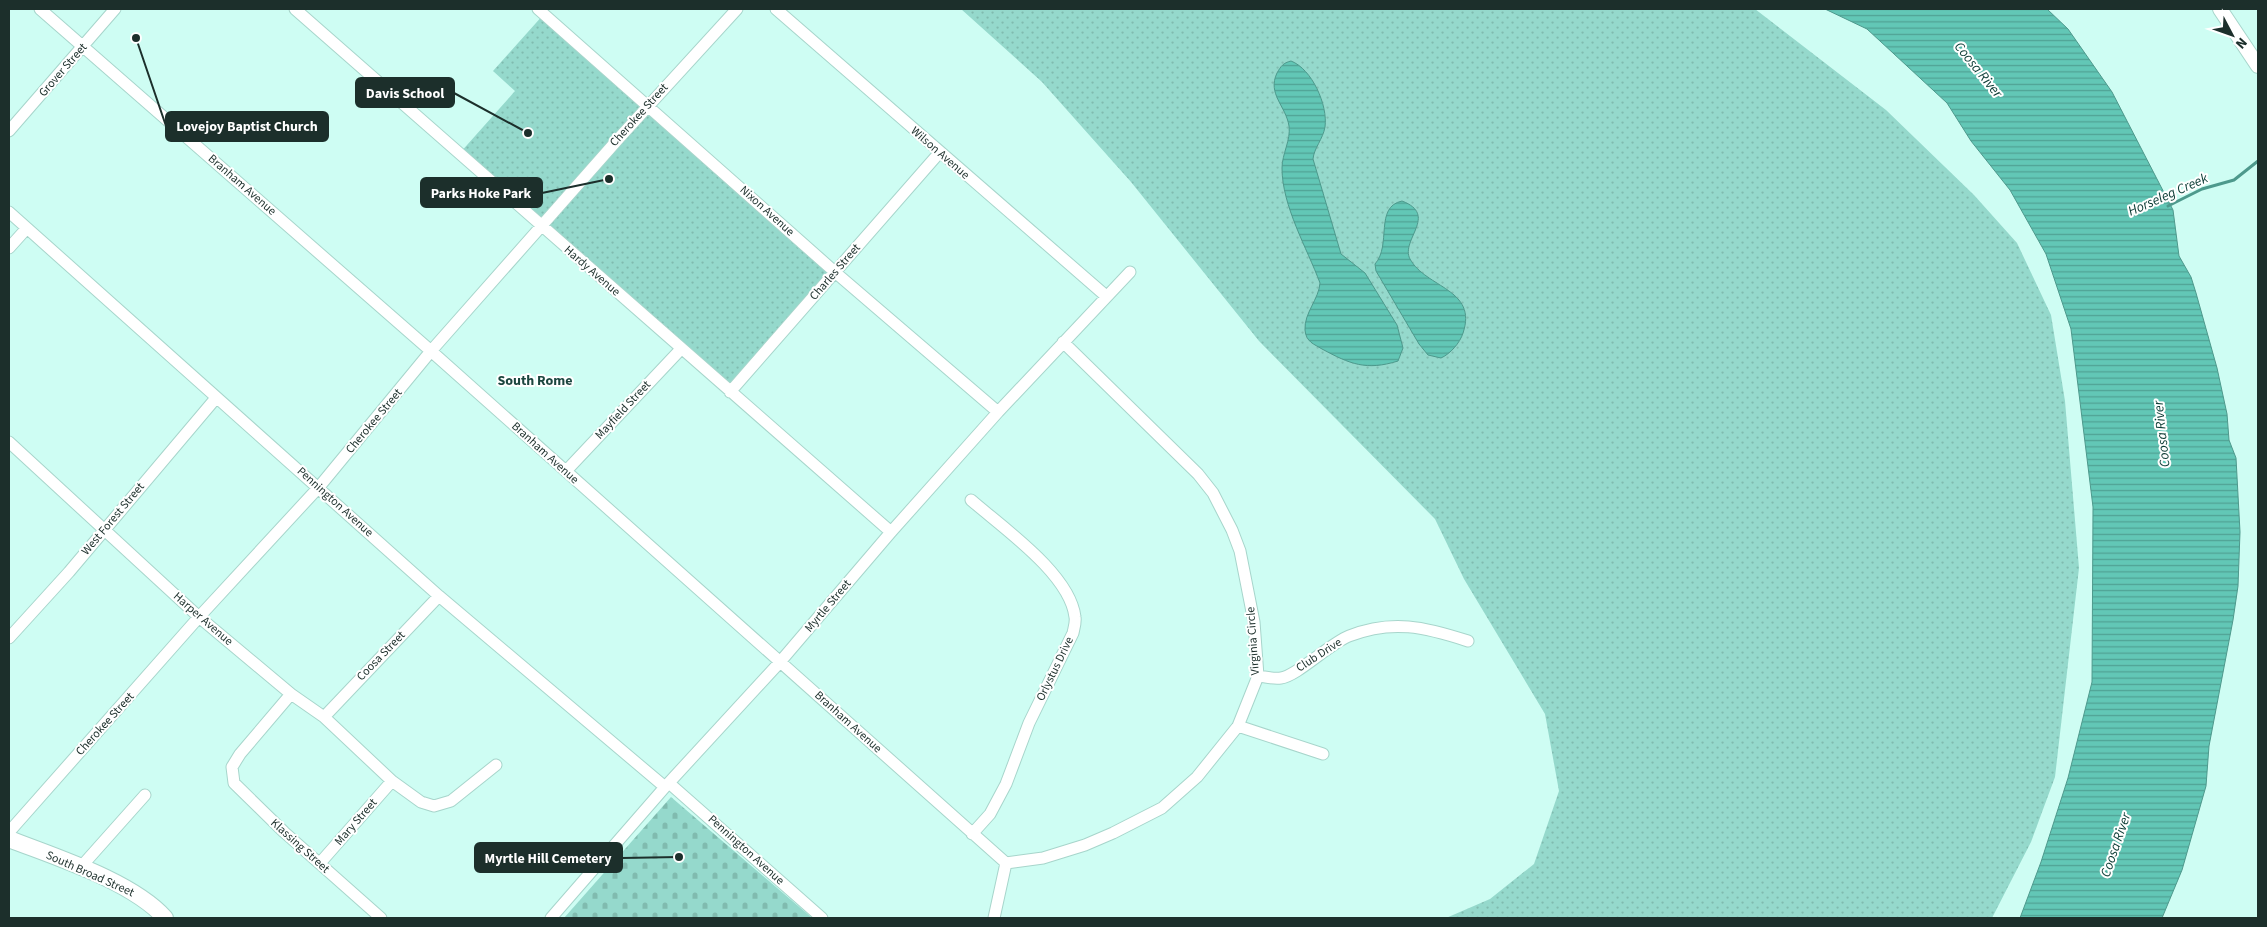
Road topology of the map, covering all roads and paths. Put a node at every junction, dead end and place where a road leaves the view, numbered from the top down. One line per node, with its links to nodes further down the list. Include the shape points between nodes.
1 (40, 9): 8 (street, Branham Avenue)
2 (115, 9): 8 (street, Grover Street)
3 (295, 9): 14 (street, Hardy Avenue)
4 (538, 9): 10 (street, Nixon Avenue)
5 (737, 9): 10 (street, Cherokee Street)
6 (776, 9): 12 (street, Wilson Avenue)
7 (2220, 9): 9 (street)
8 (84, 47): 11 (street, Grover Street); 22 (street, Branham Avenue)
9 (2258, 66)
10 (648, 106): 14 (street, Cherokee Street); 18 (street, Nixon Avenue)
11 (9, 131)
12 (940, 152): 18 (street, Charles Street); 19 (street, Wilson Avenue)
13 (9, 212): 15 (street, Pennington Avenue)
14 (542, 227): 21 (street, Hardy Avenue); 22 (street, Cherokee Street)
15 (27, 228): 16 (street); 24 (street, Pennington Avenue)
16 (9, 248)
17 (1130, 272): 19 (street, Myrtle Street)
18 (836, 273): 23 (street, Charles Street); 25 (street, Nixon Avenue)
19 (1106, 296): 20 (street, Myrtle Street)
20 (1063, 342): 25 (street, Myrtle Street); 37 (street, Virginia Circle, via 1198,474 1212,493 1240,551 1254,622)
21 (681, 349): 23 (street, Hardy Avenue); 27 (street, Mayfield Street)
22 (431, 352): 27 (street, Branham Avenue); 28 (street, Cherokee Street)
23 (730, 392): 31 (street, Hardy Avenue)
24 (216, 398): 28 (street, Pennington Avenue); 30 (street, West Forest Street)
25 (998, 412): 31 (street, Myrtle Street)
26 (9, 443): 30 (street, Harper Avenue)
27 (566, 471): 36 (street, Branham Avenue)
28 (319, 488): 32 (street, Pennington Avenue); 33 (street, Cherokee Street)
29 (971, 500): 47 (street, Orlystus Drive, via 1053,572 1065,590 1076,619 1073,633 1029,723 1006,784 990,814)
30 (103, 530): 33 (street, Harper Avenue); 34 (street, West Forest Street)
31 (891, 532): 36 (street, Myrtle Street)
32 (439, 596): 39 (street, Coosa Street); 44 (street, Pennington Avenue)
33 (199, 617): 38 (street, Harper Avenue); 46 (street, Cherokee Street)
34 (9, 638)
35 (1468, 641): 37 (street, Club Drive, via 1429,628 1379,627 1342,639 1283,678)
36 (780, 662): 44 (street, Myrtle Street); 47 (street, Branham Avenue)
37 (1258, 676): 40 (street, Virginia Circle)
38 (291, 694): 39 (street, Harper Avenue); 50 (street, Klassing Street, via 232,766 234,783)
39 (324, 717): 43 (street, Harper Avenue)
40 (1238, 726): 41 (street); 49 (street, Virginia Circle, via 1198,776 1162,808 1085,845 1043,858)
41 (1323, 754)
42 (496, 765): 43 (street, Harper Avenue, via 451,801 434,806 420,802)
43 (392, 781): 50 (street, Mary Street)
44 (667, 785): 54 (street, Myrtle Street); 55 (street, Pennington Avenue)
45 (145, 795): 51 (street)
46 (9, 832)
47 (972, 834): 49 (street, Branham Avenue)
48 (9, 840): 51 (main road, South Broad Street)
49 (1006, 863): 56 (street)
50 (320, 864): 53 (street, Klassing Street)
51 (80, 868): 52 (main road, South Broad Street, via 134,892)
52 (165, 918)
53 (381, 918)
54 (551, 918)
55 (822, 918)
56 (994, 918)

